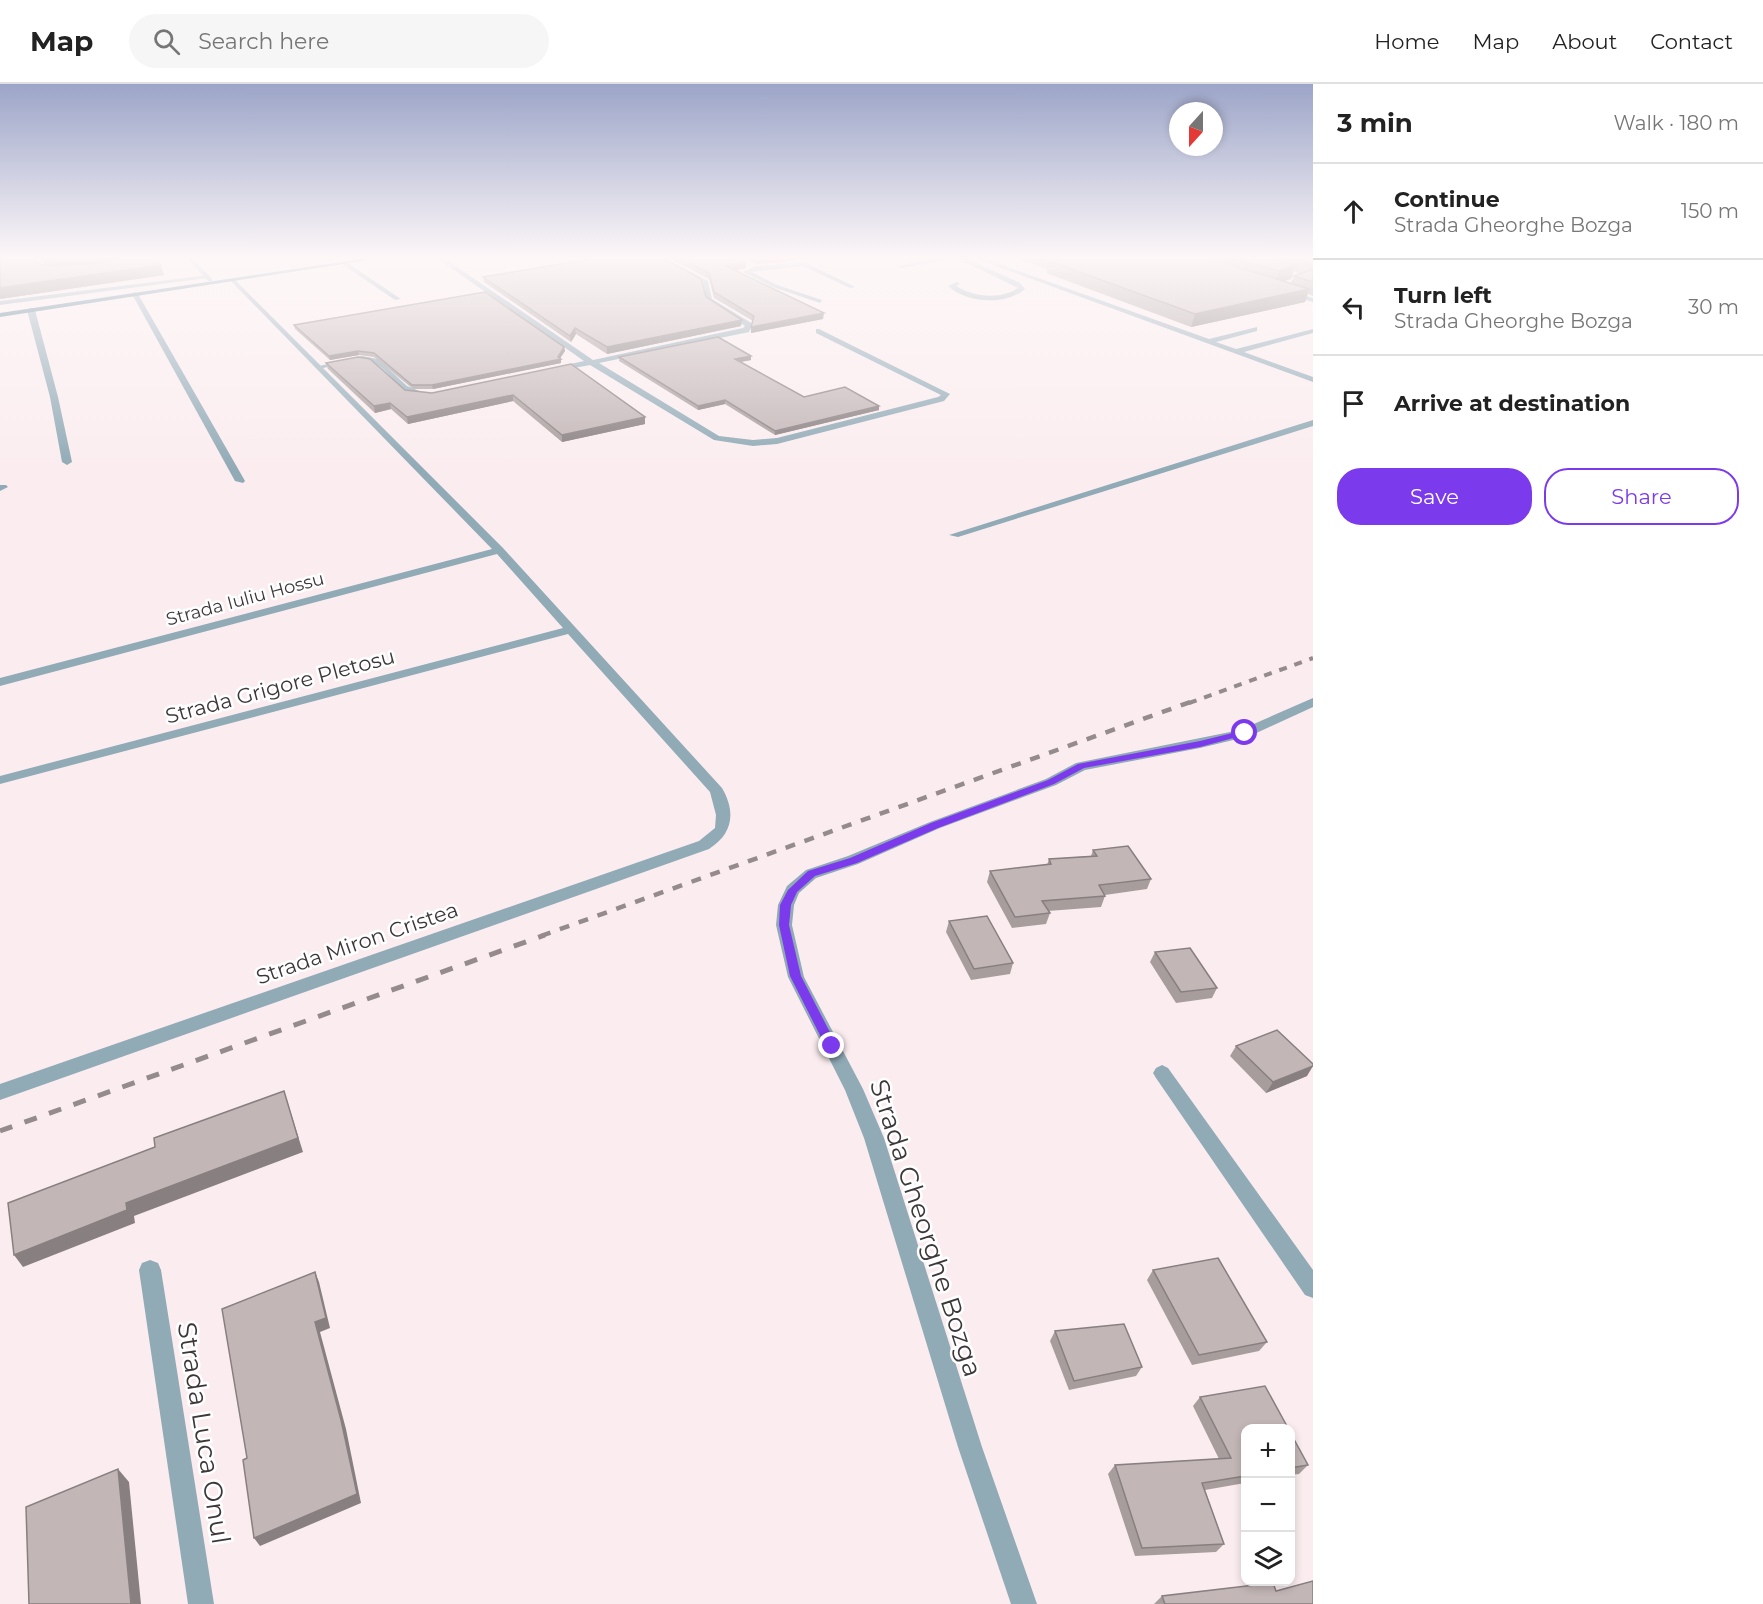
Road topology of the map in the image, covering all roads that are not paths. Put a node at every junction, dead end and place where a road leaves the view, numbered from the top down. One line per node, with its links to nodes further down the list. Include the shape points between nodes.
1 (35, 327): 18 (street)
2 (153, 327): 19 (street)
3 (279, 327): 13 (street)
4 (540, 327): 12 (street)
5 (749, 327): 12 (street)
6 (1167, 327): 10 (street)
7 (1254, 330): 10 (street)
8 (819, 331): 12 (street, via 946,394 941,399 777,441 734,442 717,438)
9 (1313, 331): 11 (street)
10 (1208, 342): 11 (street)
11 (1236, 352): 15 (street)
12 (591, 362): 14 (street)
13 (319, 367): 16 (street, via 360,359 374,361 410,393); 21 (street)
14 (546, 371)
15 (1313, 380)
16 (433, 394)
17 (1313, 423): 20 (street)
18 (67, 462)
19 (240, 481)
20 (954, 536)
21 (499, 550): 22 (street); 23 (street, Strada Iuliu Hossu)
22 (570, 630): 25 (street, Strada Grigore Pletosu); 27 (street, Strada Miron Cristea, via 717,791 724,811 723,829 715,839)
23 (0, 682)
24 (1313, 702): 31 (street, Strada Gheorghe Bozga, via 1245,733 1081,766 1051,782 811,874 793,890 786,905 784,925 796,976 854,1089 874,1138 970,1447)
25 (0, 780)
26 (1162, 1073): 29 (street)
27 (0, 1092)
28 (150, 1270): 30 (street, Strada Luca Onul)
29 (1313, 1288)
30 (201, 1604)
31 (1024, 1604)

